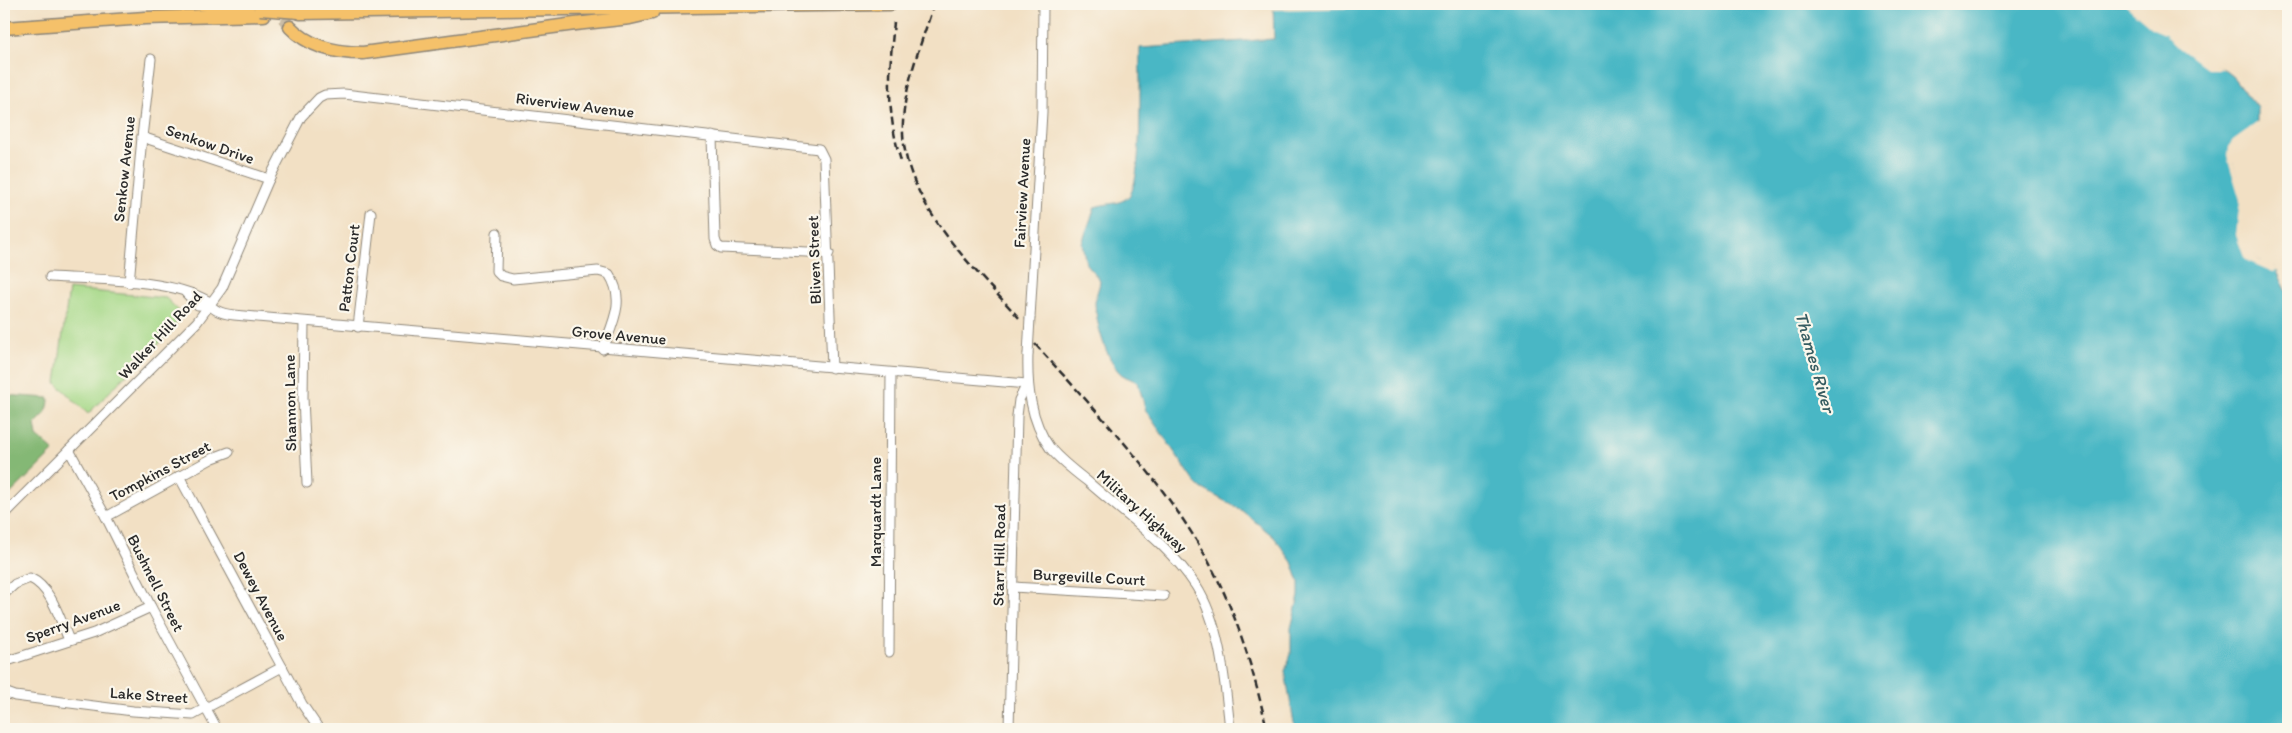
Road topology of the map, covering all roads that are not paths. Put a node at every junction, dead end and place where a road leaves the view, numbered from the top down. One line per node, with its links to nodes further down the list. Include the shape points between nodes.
1 (193, 4): 5 (highway)
2 (890, 4): 4 (highway)
3 (1042, 4): 25 (street, Fairview Avenue, bridge, via 1042,103)
4 (668, 7): 5 (highway, bridge); 6 (highway, via 630,18 363,53 325,48 306,40)
5 (262, 12): 7 (highway)
6 (290, 27)
7 (4, 28)
8 (151, 59): 11 (street, Senkow Avenue)
9 (325, 95): 10 (street, Riverview Avenue, via 344,94); 13 (street, Walker Hill Road, via 314,101 301,117)
10 (712, 136): 12 (street, Riverview Avenue); 16 (street, via 717,245 721,248)
11 (142, 137): 13 (street, Senkow Drive); 18 (street, Senkow Avenue)
12 (821, 151): 16 (street, Bliven Street)
13 (269, 179): 19 (street, Walker Hill Road, via 222,288)
14 (371, 213): 21 (street, Patton Court)
15 (497, 233): 22 (street, via 496,271 501,276 513,280 598,271 609,274 616,284 618,299)
16 (829, 254): 23 (street, Bliven Street)
17 (50, 277): 18 (street, Grove Avenue)
18 (129, 283): 19 (street, Grove Avenue, via 184,290 208,301)
19 (210, 306): 20 (street, Grove Avenue, via 228,314); 26 (street, Walker Hill Road)
20 (304, 322): 21 (street, Grove Avenue); 29 (street, Shannon Lane)
21 (358, 327): 22 (street, Grove Avenue)
22 (603, 349): 23 (street, Grove Avenue)
23 (832, 368): 24 (street, Grove Avenue)
24 (891, 373): 25 (street, Grove Avenue); 37 (street, Marquardt Lane)
25 (1027, 384): 32 (street, Starr Hill Road, via 1019,400 1017,416); 45 (street, Military Highway, via 1037,421 1050,448 1157,540 1197,587 1206,604 1223,670)
26 (69, 450): 30 (street, Walker Hill Road); 31 (street, Bushnell Street)
27 (229, 452): 28 (street, Tompkins Street)
28 (179, 476): 31 (street, Tompkins Street); 39 (street, Dewey Avenue)
29 (307, 483)
30 (4, 515)
31 (106, 517): 35 (street, Bushnell Street)
32 (1013, 588): 34 (street, Burgeville Court); 44 (street, Starr Hill Road)
33 (4, 594): 36 (street, via 15,584 30,578 39,582)
34 (1164, 596)
35 (151, 607): 36 (street, Sperry Avenue, via 94,633); 41 (street, Bushnell Street)
36 (69, 640): 38 (street, Sperry Avenue)
37 (889, 652)
38 (4, 662)
39 (282, 667): 41 (street, Lake Street); 43 (street, Dewey Avenue)
40 (4, 692): 41 (street, Lake Street, via 133,711 193,714)
41 (204, 709): 42 (street, Bushnell Street)
42 (217, 729)
43 (319, 729)
44 (1009, 729)
45 (1230, 729)

